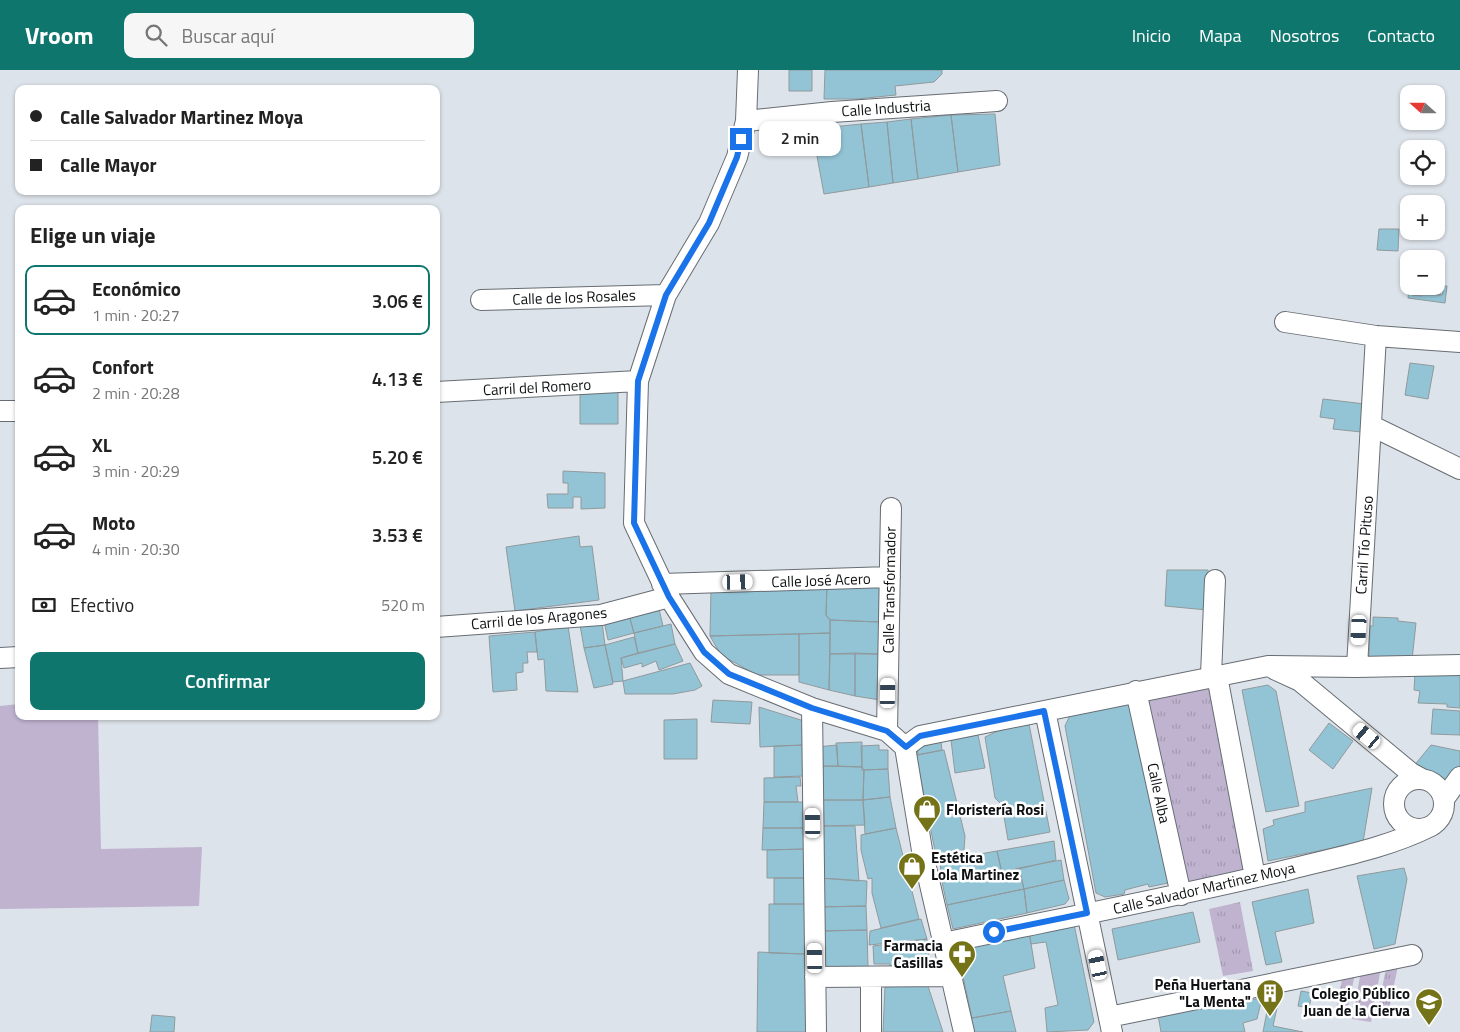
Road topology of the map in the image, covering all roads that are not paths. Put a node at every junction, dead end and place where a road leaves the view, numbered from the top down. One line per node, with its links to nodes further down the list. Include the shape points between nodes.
1 (748, 70): 3 (street)
2 (998, 101): 3 (street, Calle Industria)
3 (746, 121): 4 (street, via 737,157 709,223)
4 (666, 295): 5 (street, Calle de los Rosales); 9 (street)
5 (481, 300)
6 (1285, 322): 7 (street)
7 (1376, 336): 8 (street); 13 (street, Carril Tío Pituso)
8 (1460, 342)
9 (638, 381): 10 (street, Carril del Romero); 18 (street, via 634,523)
10 (440, 392)
11 (0, 410): 12 (street)
12 (15, 411)
13 (1372, 426): 14 (street); 24 (street, Carril Tío Pituso)
14 (1460, 469)
15 (890, 508): 16 (street, Calle Transformador)
16 (890, 577): 18 (street, Calle José Acero); 29 (street, Calle Transformador)
17 (1215, 580): 25 (street)
18 (666, 591): 19 (street, Carril de los Aragones, via 601,615); 27 (street, via 704,652 729,674)
19 (440, 627)
20 (15, 657): 21 (street)
21 (0, 658)
22 (1460, 665): 24 (street)
23 (1268, 666): 24 (street); 25 (street); 32 (street, via 1300,681)
24 (1356, 667)
25 (1214, 676): 26 (street); 35 (street)
26 (1136, 692): 28 (street); 36 (street, Calle Alba)
27 (812, 708): 29 (street); 41 (street)
28 (1044, 711): 30 (street, via 920,736); 37 (street)
29 (887, 731): 30 (street)
30 (906, 747): 38 (street, via 922,850)
31 (1460, 777): 33 (street)
32 (1422, 779): 33 (street, via 1438,787); 34 (street, via 1400,788 1394,803 1395,811 1403,824 1411,828 1418,830)
33 (1449, 807): 34 (street)
34 (1431, 826): 35 (street, Calle Salvador Martinez Moya, via 1403,840)
35 (1255, 878): 36 (street, Calle Salvador Martinez Moya)
36 (1181, 895): 37 (street, Calle Salvador Martinez Moya)
37 (1087, 913): 38 (street, Calle Salvador Martinez Moya); 43 (street)
38 (943, 943): 40 (street)
39 (1412, 955): 43 (street)
40 (950, 976): 42 (street); 46 (street)
41 (815, 977): 42 (street); 44 (street)
42 (871, 978): 45 (street)
43 (1110, 1024)
44 (816, 1032)
45 (871, 1032)
46 (964, 1032)

